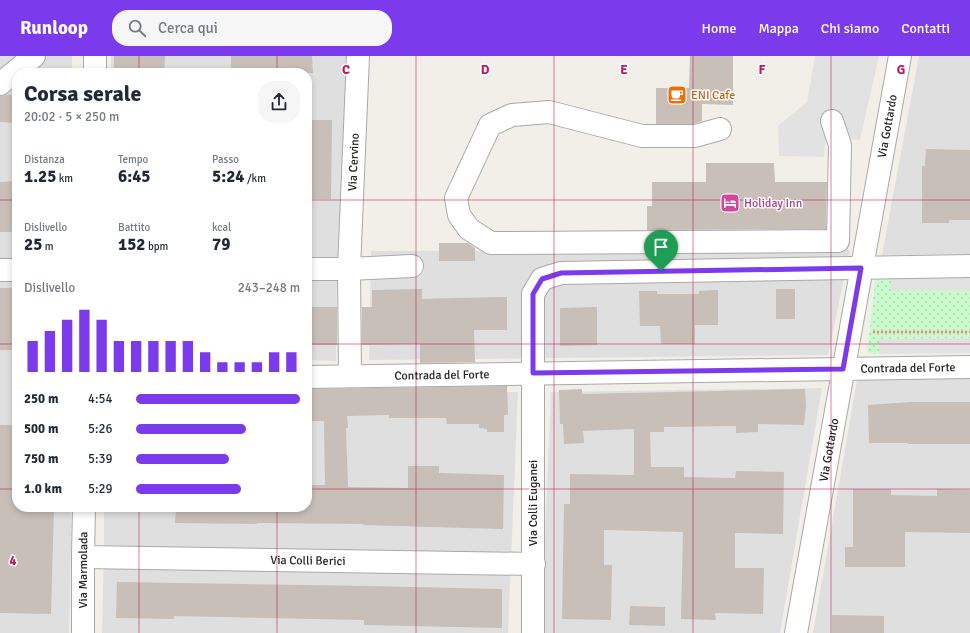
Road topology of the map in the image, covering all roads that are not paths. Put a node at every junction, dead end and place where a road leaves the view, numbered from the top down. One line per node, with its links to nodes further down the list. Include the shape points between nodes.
1 (34, 56): 5 (street)
2 (95, 56): 6 (street)
3 (358, 56): 15 (street, Via Cervino)
4 (900, 56): 13 (street, Via Gottardo)
5 (19, 68)
6 (95, 68)
7 (12, 74): 8 (street)
8 (0, 84)
9 (832, 121): 10 (street, via 840,145 838,241 491,243 469,229 459,215 456,198 490,125 512,114 549,112 642,136 695,136)
10 (720, 129)
11 (412, 266): 15 (street)
12 (970, 266): 13 (street)
13 (861, 268): 19 (street, Via Gottardo); 20 (street, via 561,273 542,279 533,294)
14 (312, 269): 15 (street)
15 (349, 269): 21 (street)
16 (0, 270): 17 (street)
17 (12, 270)
18 (970, 367): 19 (street, Contrada del Forte)
19 (843, 369): 20 (street, Contrada del Forte); 28 (street, Via Gottardo)
20 (533, 373): 21 (street, Contrada del Forte); 25 (street, Via Colli Euganei)
21 (350, 376): 22 (street, Contrada del Forte)
22 (312, 377)
23 (84, 512): 24 (street, Via Marmolada)
24 (83, 557): 25 (street, Via Colli Berici); 26 (street, Via Marmolada)
25 (534, 564): 27 (street, Via Colli Euganei)
26 (83, 633)
27 (533, 633)
28 (796, 633)

